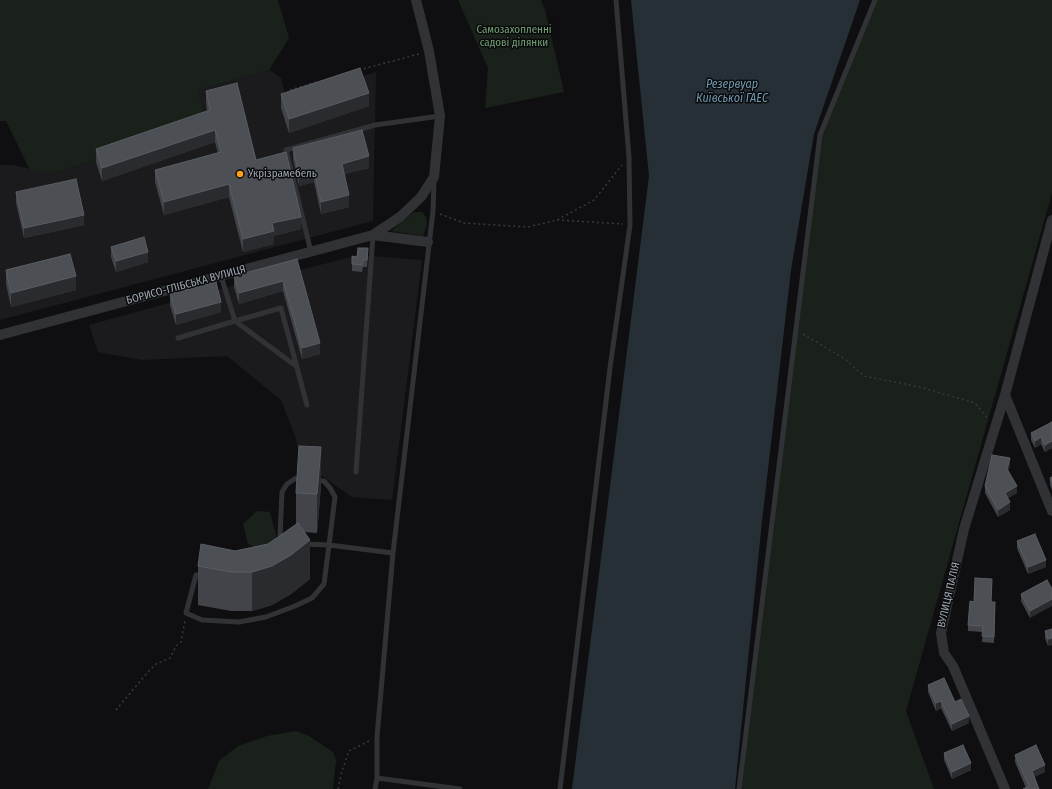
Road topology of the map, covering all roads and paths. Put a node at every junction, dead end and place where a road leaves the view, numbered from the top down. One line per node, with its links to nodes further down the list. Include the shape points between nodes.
1 (416, 0): 4 (street, БОРИСО-ГЛІБСЬКА ВУЛИЦЯ)
2 (616, 0): 9 (lane)
3 (875, 0): 20 (lane, via 820,135)
4 (429, 51): 5 (path); 8 (street, БОРИСО-ГЛІБСЬКА ВУЛИЦЯ)
5 (360, 70)
6 (321, 81): 7 (path)
7 (290, 90)
8 (440, 116): 10 (street, БОРИСО-ГЛІБСЬКА ВУЛИЦЯ); 17 (lane, via 375,125 286,150)
9 (629, 157): 12 (path, via 594,200); 14 (lane)
10 (434, 176): 11 (lane); 15 (street, БОРИСО-ГЛІБСЬКА ВУЛИЦЯ, via 421,197 392,223)
11 (433, 211): 12 (path, via 464,223 528,227); 16 (lane)
12 (557, 220): 14 (path)
13 (1052, 220): 24 (street, ВУЛИЦЯ ПАЛІЯ)
14 (630, 225): 41 (lane, via 609,376)
15 (373, 235): 16 (street, БОРИСО-ГЛІБСЬКА ВУЛИЦЯ); 17 (street, БОРИСО-ГЛІБСЬКА ВУЛИЦЯ); 27 (lane)
16 (428, 242): 32 (lane)
17 (311, 252): 18 (street, БОРИСО-ГЛІБСЬКА ВУЛИЦЯ)
18 (221, 276): 19 (lane); 21 (street, БОРИСО-ГЛІБСЬКА ВУЛИЦЯ)
19 (235, 321): 22 (lane); 23 (lane); 23 (lane, via 281,308)
20 (796, 330): 26 (path, via 845,359 864,376 920,387 975,403 984,416); 42 (lane)
21 (0, 335)
22 (178, 338)
23 (296, 366): 25 (lane)
24 (1005, 394): 26 (street, ВУЛИЦЯ ПАЛІЯ); 28 (street)
25 (307, 404)
26 (995, 424): 43 (street, ВУЛИЦЯ ПАЛІЯ, via 964,530 940,633 944,653 953,666)
27 (356, 472)
28 (1052, 511)
29 (289, 543): 31 (lane, via 285,543 280,535 282,492 287,484 296,478 324,481 333,492 335,497)
30 (300, 543): 31 (lane)
31 (329, 545): 32 (lane); 34 (lane, via 324,584 312,598 266,617 239,622 202,620)
32 (394, 553): 36 (lane)
33 (211, 575): 34 (lane, via 196,575)
34 (186, 613): 35 (path, via 181,642 170,658 156,664)
35 (116, 710)
36 (376, 737): 37 (lane); 38 (path, via 349,751)
37 (377, 778): 39 (lane); 40 (lane)
38 (338, 789)
39 (375, 789)
40 (460, 789)
41 (560, 789)
42 (739, 789)
43 (1005, 789)

